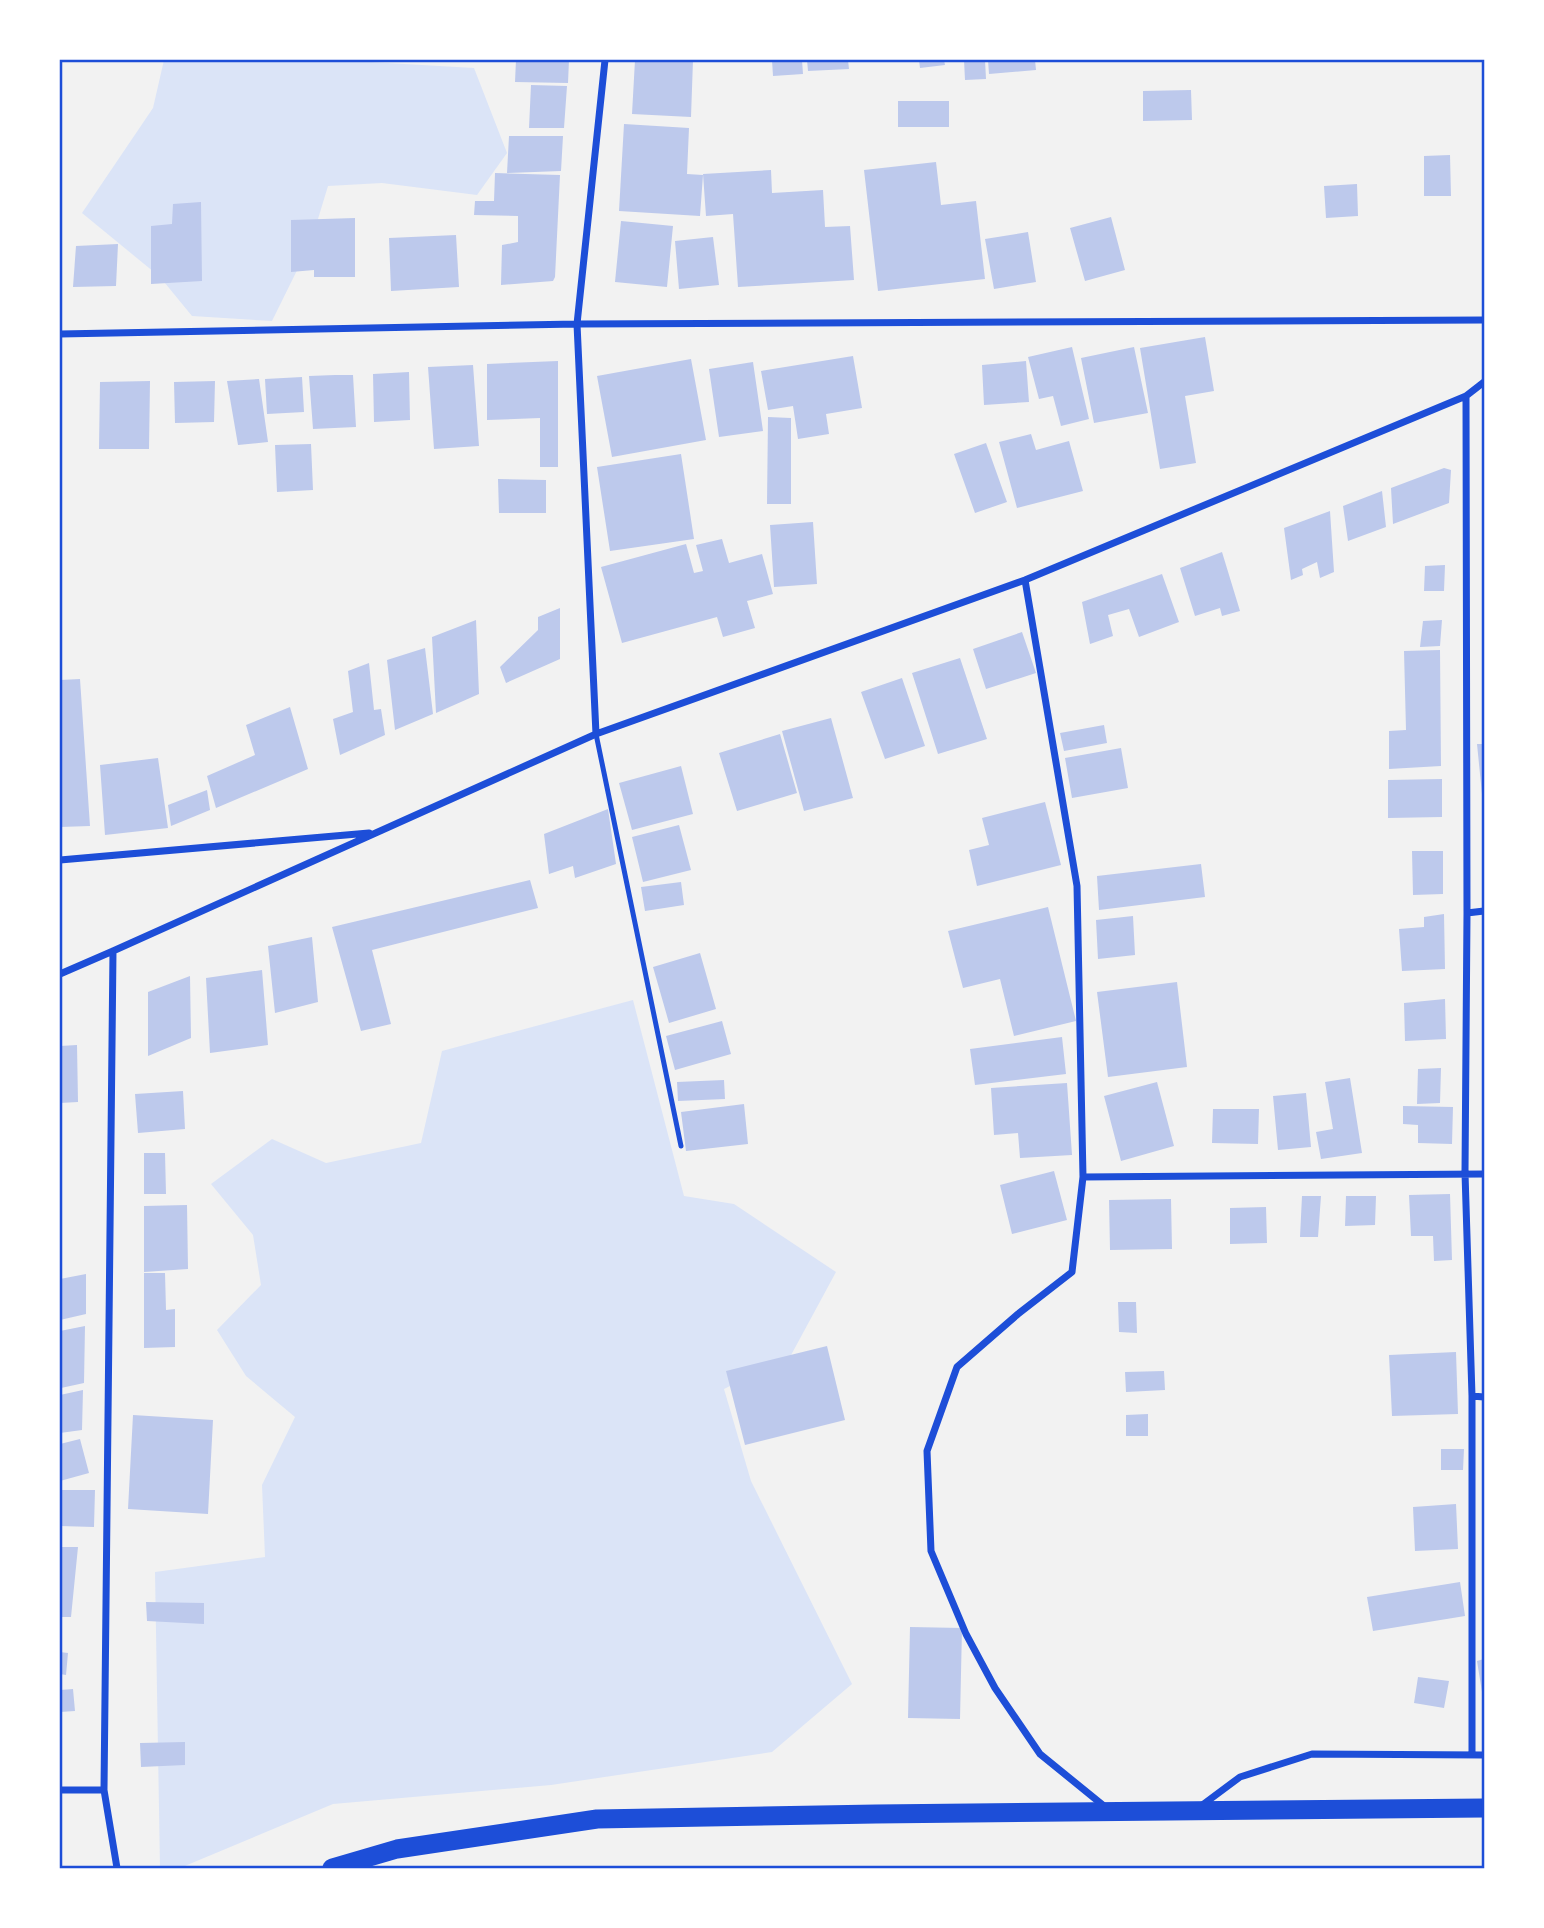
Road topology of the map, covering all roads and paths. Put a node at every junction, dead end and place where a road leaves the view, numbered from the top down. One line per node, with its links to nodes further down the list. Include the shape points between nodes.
1 (605, 60): 3 (street)
2 (1485, 320): 3 (street)
3 (577, 324): 4 (street); 8 (street)
4 (60, 334)
5 (1485, 382): 6 (street)
6 (1466, 396): 7 (street); 12 (street)
7 (1025, 580): 8 (street); 18 (street, via 1077,886)
8 (596, 734): 9 (street); 15 (lane)
9 (375, 832): 10 (street); 13 (street)
10 (60, 860)
11 (1485, 911): 12 (street)
12 (1467, 913): 16 (street)
13 (113, 951): 14 (street); 24 (street)
14 (60, 974)
15 (681, 1146)
16 (1465, 1173): 17 (street); 18 (street); 19 (street)
17 (1485, 1174)
18 (1083, 1177): 27 (street, via 1072,1272 957,1367 927,1451 931,1551 966,1634 995,1688 1040,1754)
19 (1472, 1396): 20 (street); 21 (street)
20 (1485, 1397)
21 (1472, 1755): 22 (street); 26 (street, via 1312,1754 1240,1777)
22 (1485, 1755)
23 (60, 1790): 24 (street)
24 (104, 1790): 28 (street)
25 (1485, 1808): 26 (highway)
26 (1194, 1810): 27 (highway)
27 (1110, 1811): 29 (highway, via 597,1819 397,1849)
28 (117, 1868)
29 (332, 1868)

